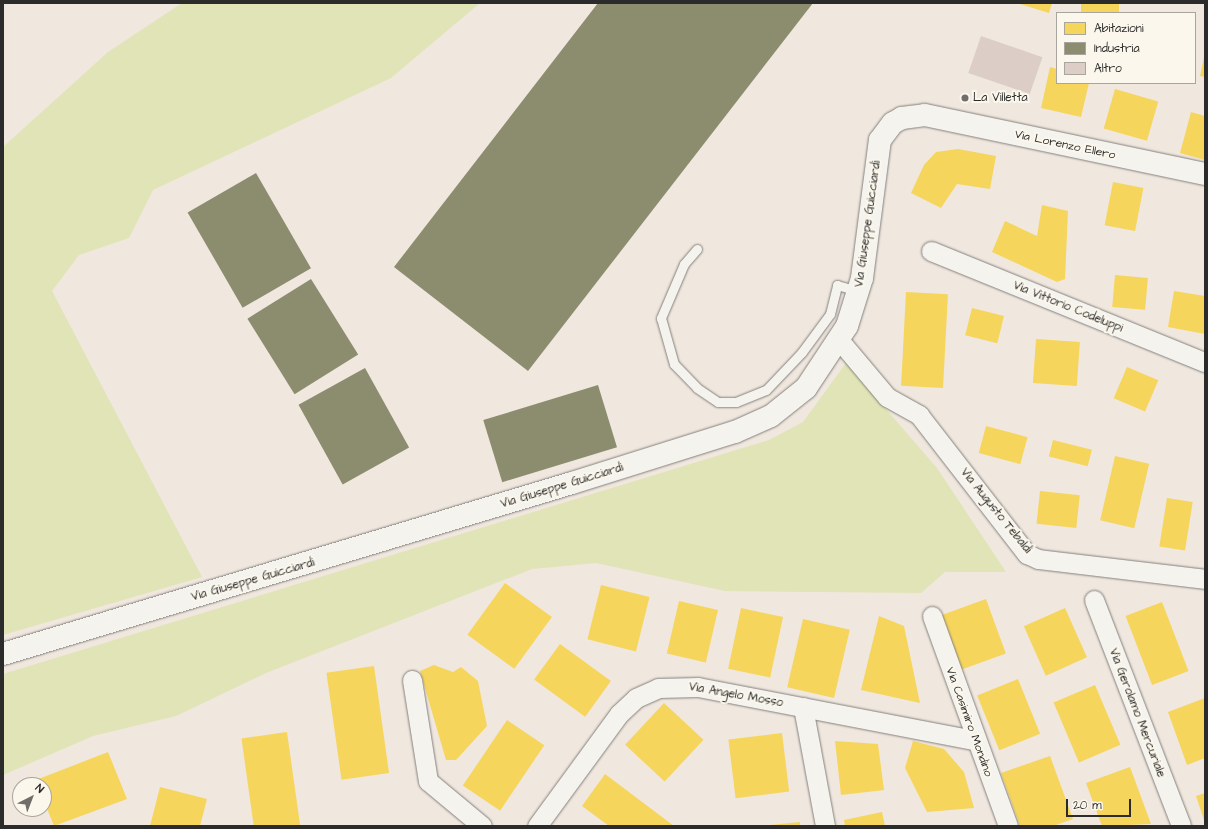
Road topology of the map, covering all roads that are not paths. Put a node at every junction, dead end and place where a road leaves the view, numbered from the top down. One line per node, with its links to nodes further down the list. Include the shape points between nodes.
1 (925, 115): 2 (street, Via Lorenzo Ellero); 5 (street, Via Giuseppe Guicciardi, via 902,118 893,123 880,140)
2 (1205, 174)
3 (697, 249): 5 (lane, via 684,264 661,318 674,364 696,388 718,402 736,402 766,390 802,352 830,314 837,285)
4 (930, 251): 7 (street, Via Vittorio Codeluppi)
5 (858, 291): 6 (street, Via Giuseppe Guicciardi)
6 (840, 341): 8 (street, Via Augusto Tebaldi, via 887,397 919,415 1027,554 1038,559); 11 (street, Via Giuseppe Guicciardi, via 796,398 771,416 735,432)
7 (1205, 362)
8 (1205, 579)
9 (1094, 600): 19 (street, Via Gerolamo Mercuriale)
10 (932, 616): 14 (street, Via Casimiro Mondino)
11 (3, 654)
12 (412, 680): 15 (street, via 428,782)
13 (803, 707): 14 (street, Via Angelo Mosso); 16 (street, Via Angelo Mosso, via 684,685 647,692 618,714); 17 (street)
14 (974, 740): 18 (street, Via Casimiro Mondino)
15 (482, 826)
16 (537, 826)
17 (825, 826)
18 (1008, 826)
19 (1181, 826)

